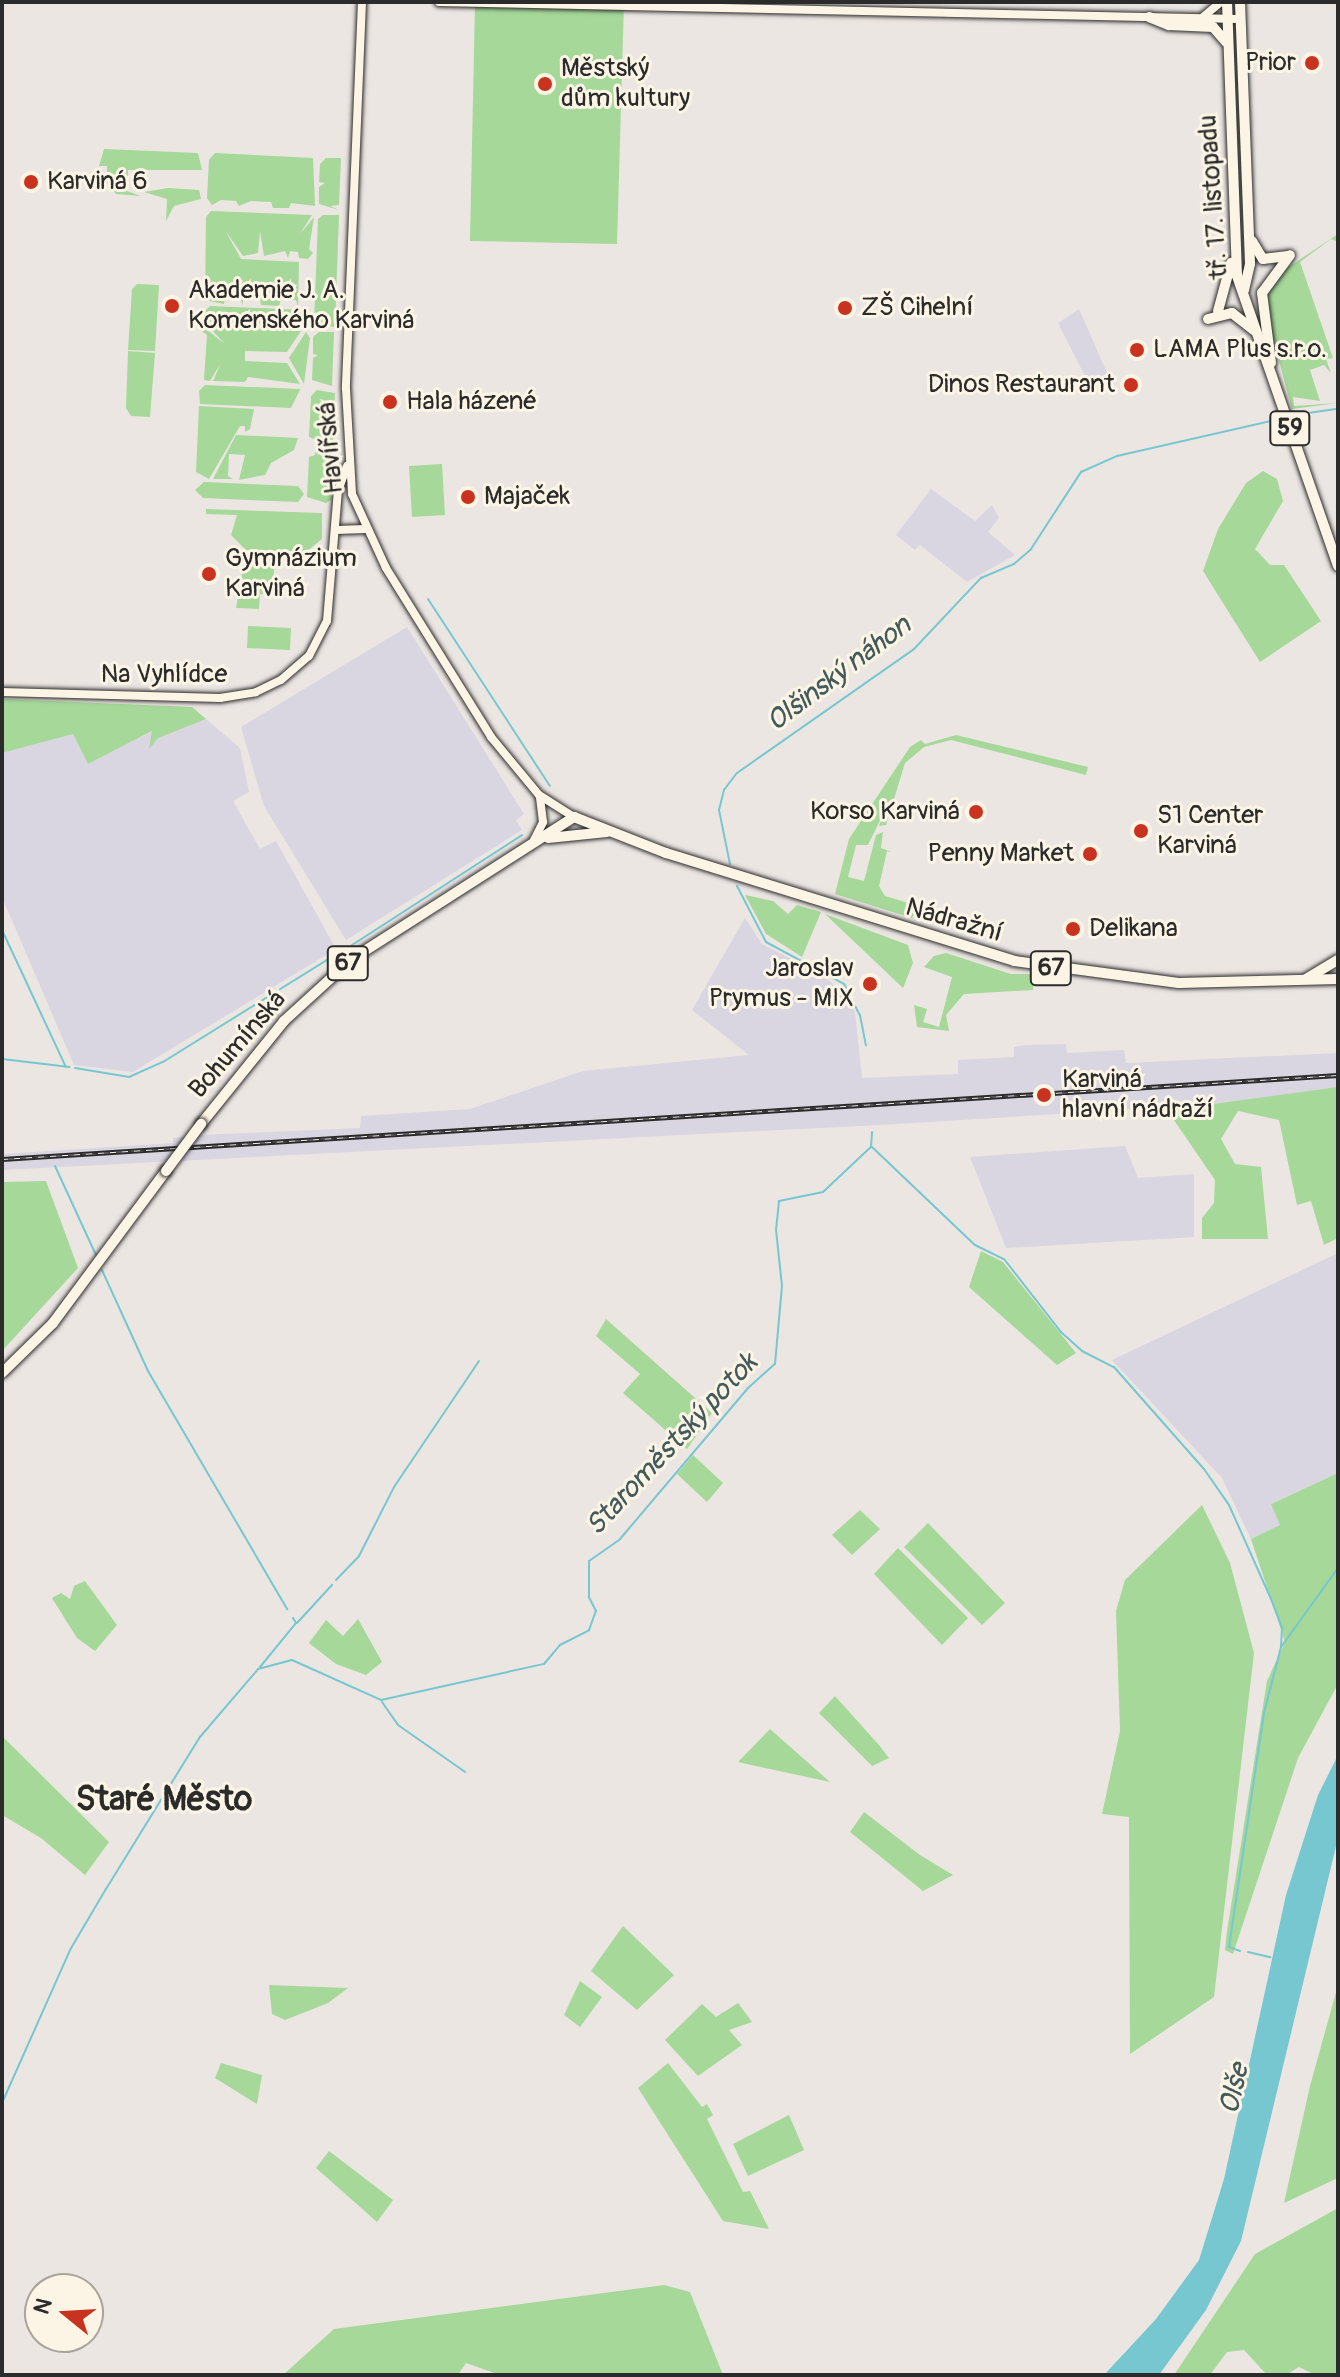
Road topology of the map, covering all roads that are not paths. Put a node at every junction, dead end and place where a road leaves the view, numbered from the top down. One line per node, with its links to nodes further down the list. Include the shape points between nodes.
1 (362, 2): 17 (street, Havířská)
2 (439, 2): 5 (street)
3 (1224, 2): 6 (street); 7 (main road, tř. 17. listopadu)
4 (1240, 2): 8 (main road, tř. 17. listopadu)
5 (1149, 17): 6 (street); 9 (main road, via 1169,25 1213,27)
6 (1199, 19): 7 (street)
7 (1226, 19): 8 (street); 9 (main road, tř. 17. listopadu)
8 (1239, 19): 10 (main road, tř. 17. listopadu)
9 (1227, 46): 11 (main road, tř. 17. listopadu / 59)
10 (1248, 231): 12 (main road, tř. 17. listopadu, via 1250,270); 16 (main road, via 1263,259 1290,255 1262,293)
11 (1235, 233): 12 (main road, tř. 17. listopadu / 59, via 1237,276); 13 (main road, via 1230,281)
12 (1244, 290): 15 (main road, 59)
13 (1218, 311)
14 (1208, 319): 15 (main road, via 1236,314)
15 (1258, 335): 16 (main road, 59)
16 (1271, 373): 20 (main road, 59)
17 (347, 466): 18 (street, Havířská); 19 (street, Na Vyhlídce, via 338,491)
18 (365, 529): 19 (street); 22 (street, Havířská, via 491,737)
19 (336, 530): 21 (street, Na Vyhlídce, via 332,604 323,635 309,656 281,680 256,692 220,698)
20 (1338, 566)
21 (2, 692)
22 (540, 796): 23 (street, Havířská); 25 (street, via 543,822)
23 (574, 817): 24 (main road, Nádražní / 67); 25 (main road, Bohumínská / 67)
24 (608, 832): 25 (main road); 28 (main road, Nádražní / 67, via 1014,961 1179,983)
25 (534, 841): 29 (main road, Bohumínská / 67, bridge, via 390,932 335,974 269,1037 53,1323)
26 (1338, 960): 28 (main road, 67)
27 (1337, 978): 28 (main road, Nádražní / 67)
28 (1300, 982)
29 (2, 1373)

